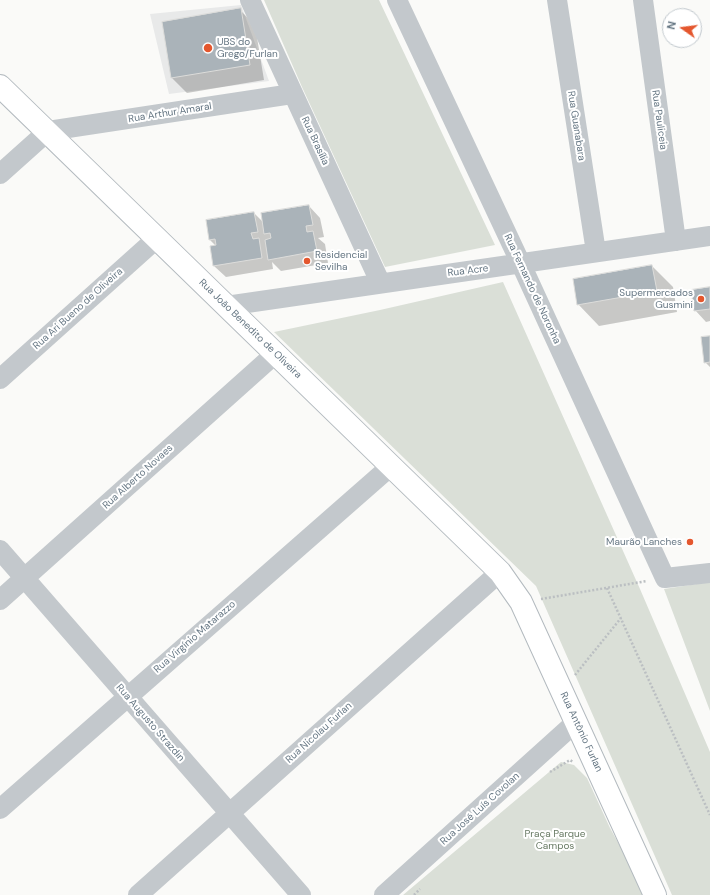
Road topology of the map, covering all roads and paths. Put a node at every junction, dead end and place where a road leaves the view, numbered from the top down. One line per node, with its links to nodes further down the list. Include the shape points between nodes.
1 (250, 0): 6 (street, Rua Brasília)
2 (397, 0): 13 (street, Rua Fernando de Noronha)
3 (557, 0): 12 (street, Rua Guanabara)
4 (643, 0): 11 (street, Rua Pauliceia)
5 (0, 86): 7 (street, Rua João Benedito de Oliveira)
6 (292, 94): 7 (street, Rua Arthur Amaral); 14 (street, Rua Brasília)
7 (48, 131): 8 (street); 10 (street, Rua João Benedito de Oliveira)
8 (0, 174)
9 (710, 236): 11 (street, Rua Acre)
10 (156, 239): 15 (street, Rua João Benedito de Oliveira); 17 (street, Rua Ari Bueno de Oliveira)
11 (676, 241): 12 (street, Rua Acre)
12 (596, 252): 13 (street, Rua Acre)
13 (521, 264): 14 (street, Rua Acre); 23 (street, Rua Fernando de Noronha)
14 (380, 282): 15 (street, Rua Acre)
15 (226, 306): 16 (street, Rua João Benedito de Oliveira)
16 (275, 354): 18 (street, Rua João Benedito de Oliveira); 22 (street, Rua Alberto Novaes)
17 (0, 379)
18 (391, 466): 20 (street, Rua João Benedito de Oliveira); 29 (street, Rua Virgínio Matarazzo)
19 (0, 550): 22 (street, Rua Augusto Strazdin)
20 (500, 572): 26 (street, Rua Antônio Furlan); 34 (street, Rua Nicolau Furlan)
21 (710, 573): 23 (street)
22 (24, 578): 25 (street, Rua Alberto Novaes); 29 (street, Rua Augusto Strazdin)
23 (665, 578): 24 (path)
24 (608, 588): 26 (path); 27 (path)
25 (0, 600)
26 (521, 602): 28 (street, Rua Antônio Furlan)
27 (621, 618): 28 (path); 35 (path)
28 (562, 691): 30 (street, Rua Antônio Furlan)
29 (128, 697): 33 (street, Rua Virgínio Matarazzo); 34 (street, Rua Augusto Strazdin)
30 (576, 722): 39 (street, Rua José Luís Covolan); 41 (street, Rua Antônio Furlan)
31 (575, 764): 32 (path, via 570,760)
32 (546, 774)
33 (0, 809)
34 (229, 813): 37 (street, Rua Nicolau Furlan); 38 (street, Rua Augusto Strazdin)
35 (710, 815)
36 (425, 885): 40 (path)
37 (138, 895)
38 (301, 895)
39 (384, 895)
40 (414, 895)
41 (655, 895)

